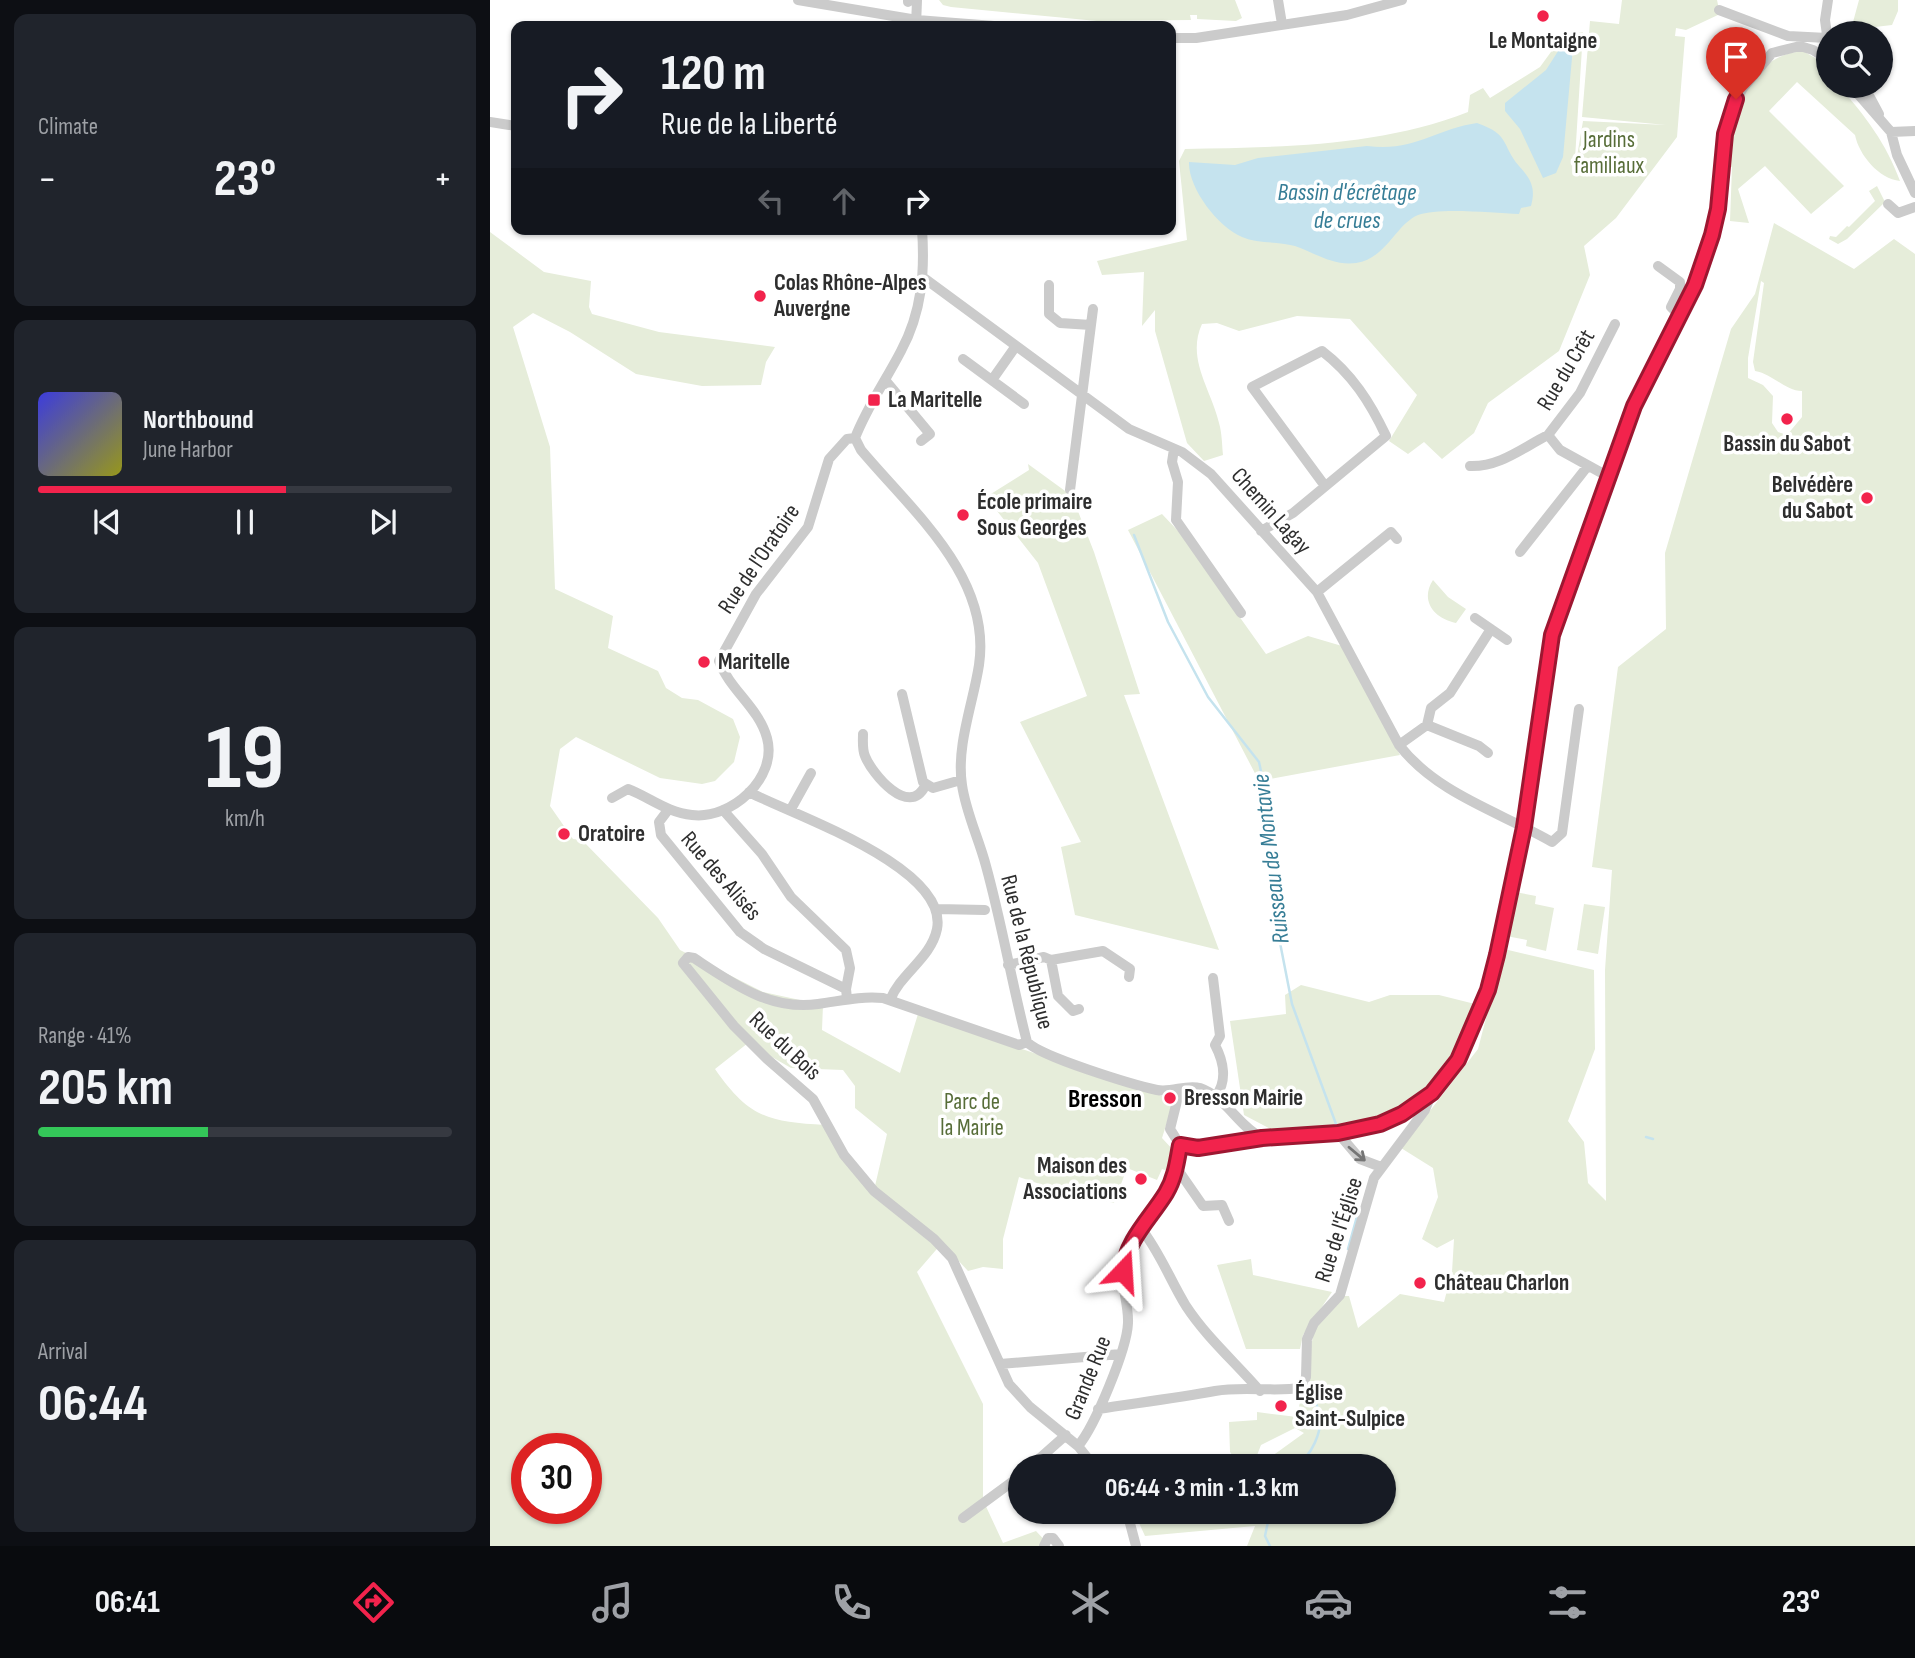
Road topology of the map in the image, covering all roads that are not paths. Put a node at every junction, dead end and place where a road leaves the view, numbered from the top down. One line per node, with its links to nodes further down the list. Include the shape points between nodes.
1 (798, 0): 7 (street)
2 (913, 0): 8 (street)
3 (1402, 0): 6 (street, via 1347,15)
4 (1828, 0): 9 (street)
5 (1719, 10): 11 (street, via 1788,36)
6 (1280, 12): 10 (street, via 1196,38)
7 (906, 21)
8 (916, 21)
9 (1828, 21)
10 (1176, 38)
11 (1816, 40)
12 (1816, 53): 30 (street, via 1782,48 1763,62 1736,99 1725,134 1712,235)
13 (1861, 98): 16 (street)
14 (1870, 98): 16 (street)
15 (490, 122): 17 (street)
16 (1883, 124): 19 (street)
17 (511, 125)
18 (1915, 131): 19 (street)
19 (1891, 132): 20 (street)
20 (1915, 193)
21 (1888, 204): 22 (street, via 1898,213)
22 (1915, 207)
23 (922, 235): 25 (street)
24 (1658, 266): 30 (street, via 1680,282 1671,307)
25 (924, 278): 27 (street, Chemin Lagay); 28 (street)
26 (1049, 285): 32 (street, via 1049,314 1060,323)
27 (946, 293): 28 (street); 33 (street, Chemin Lagay)
28 (921, 295): 35 (street, via 903,349)
29 (1093, 309): 32 (street)
30 (1680, 316): 45 (street, via 1634,406)
31 (1615, 324): 39 (street, Rue du Crêt, via 1580,393)
32 (1091, 325): 37 (street)
33 (1016, 346): 36 (street); 37 (street, Chemin Lagay)
34 (963, 359): 36 (street)
35 (885, 380): 40 (street); 41 (street, via 930,434)
36 (992, 380): 38 (street)
37 (1081, 393): 42 (street, Chemin Lagay, via 1129,429); 47 (street)
38 (1024, 404)
39 (1548, 435): 43 (street, Rue du Crêt, via 1487,467); 44 (street, Rue du Crêt, via 1560,450)
40 (855, 438): 63 (street, Rue de la République, via 949,556 978,615 979,664 961,755); 65 (street, Rue de l'Oratoire, via 848,439 829,459 808,527 756,594 719,661 767,737 768,768)
41 (921, 441)
42 (1174, 449): 48 (street, Chemin Lagay, via 1211,474); 52 (street, via 1176,520)
43 (1470, 466)
44 (1587, 467): 45 (street, Rue du Crêt); 50 (street)
45 (1609, 477): 70 (street, via 1552,635)
46 (1325, 486): 46 (street, via 1252,387 1322,351 1353,379 1386,436); 48 (street, via 1293,513)
47 (1070, 490)
48 (1261, 531): 51 (street, Chemin Lagay)
49 (1397, 539): 51 (street, via 1391,532)
50 (1520, 552)
51 (1317, 592): 60 (street, Chemin Lagay)
52 (1241, 613)
53 (1475, 618): 54 (street)
54 (1490, 629): 55 (street); 58 (street, via 1450,693 1431,708)
55 (1507, 640)
56 (902, 694): 64 (street)
57 (1579, 709): 70 (street, Chemin Lagay, via 1562,833 1552,842)
58 (1427, 725): 60 (street); 61 (street)
59 (863, 734): 64 (street, via 865,758 897,794 909,797)
60 (1399, 745): 70 (street, Chemin Lagay, via 1416,766 1446,787)
61 (1488, 753)
62 (811, 773): 67 (street)
63 (961, 780): 64 (street); 74 (street, Rue de la République)
64 (925, 786)
65 (749, 792): 67 (street); 69 (street, Rue de l'Oratoire)
66 (612, 798): 68 (street, Rue de l'Oratoire, via 628,789)
67 (791, 809): 71 (street, via 921,883)
68 (668, 810): 69 (street, Rue de l'Oratoire, via 693,816); 77 (street, Rue des Alisés, via 659,822 661,835 733,925 764,949)
69 (723, 810): 77 (street, via 762,854 791,897 846,950 850,968)
70 (1524, 827): 82 (street, via 1488,990 1458,1060)
71 (937, 909): 72 (street); 78 (street, via 932,942)
72 (985, 910)
73 (1051, 960): 74 (street, via 1044,957); 75 (street, via 1103,951 1130,969); 79 (street, via 1058,996 1073,1011)
74 (1008, 965): 80 (street, Rue de la République)
75 (1129, 977)
76 (1213, 978): 83 (street, via 1220,1036 1215,1045 1222,1057 1223,1086)
77 (846, 993): 78 (street, Rue du Bois); 92 (street, Rue du Bois, via 804,1005 771,1001 694,958 683,963 734,1026 813,1099 844,1155 874,1191 952,1258)
78 (890, 1000): 80 (street, Rue du Bois, via 1021,1045)
79 (1079, 1009)
80 (1027, 1042): 81 (street, Rue de la République, via 1047,1055 1159,1091)
81 (1180, 1089): 83 (street, Rue de la République, via 1196,1087); 86 (street, Grande Rue, via 1170,1129)
82 (1432, 1093): 84 (street, via 1380,1124); 88 (street, Rue de l'Église, via 1425,1110)
83 (1216, 1096): 85 (street, via 1247,1130)
84 (1338, 1133): 85 (street); 88 (street, one-way to 88, via 1360,1159)
85 (1262, 1138): 86 (street, via 1198,1148)
86 (1180, 1145): 87 (street, Grande Rue)
87 (1176, 1167): 89 (street, via 1203,1206 1222,1205); 90 (street, Grande Rue, via 1165,1195)
88 (1381, 1167): 93 (street, Rue de l'Église, via 1340,1295 1314,1323 1307,1339 1308,1364 1301,1388)
89 (1228, 1221)
90 (1140, 1227): 91 (street, Grande Rue, via 1124,1263 1128,1321); 93 (street, via 1156,1247 1186,1306)
91 (1121, 1354): 92 (street); 94 (street, Grande Rue)
92 (1000, 1364): 95 (street, Rue du Bois, via 1020,1397)
93 (1260, 1391): 94 (street, Rue de l'Église, via 1215,1391)
94 (1098, 1409): 96 (street, Grande Rue)
95 (1066, 1435): 96 (street, Rue du Bois); 97 (street)
96 (1079, 1446): 98 (street, Rue du Bois)
97 (1045, 1454)
98 (1085, 1454)
99 (1008, 1485): 100 (street)
100 (963, 1518)
101 (1130, 1524): 104 (street)
102 (1044, 1546): 103 (street, via 1053,1538)
103 (1059, 1546)
104 (1136, 1546)

